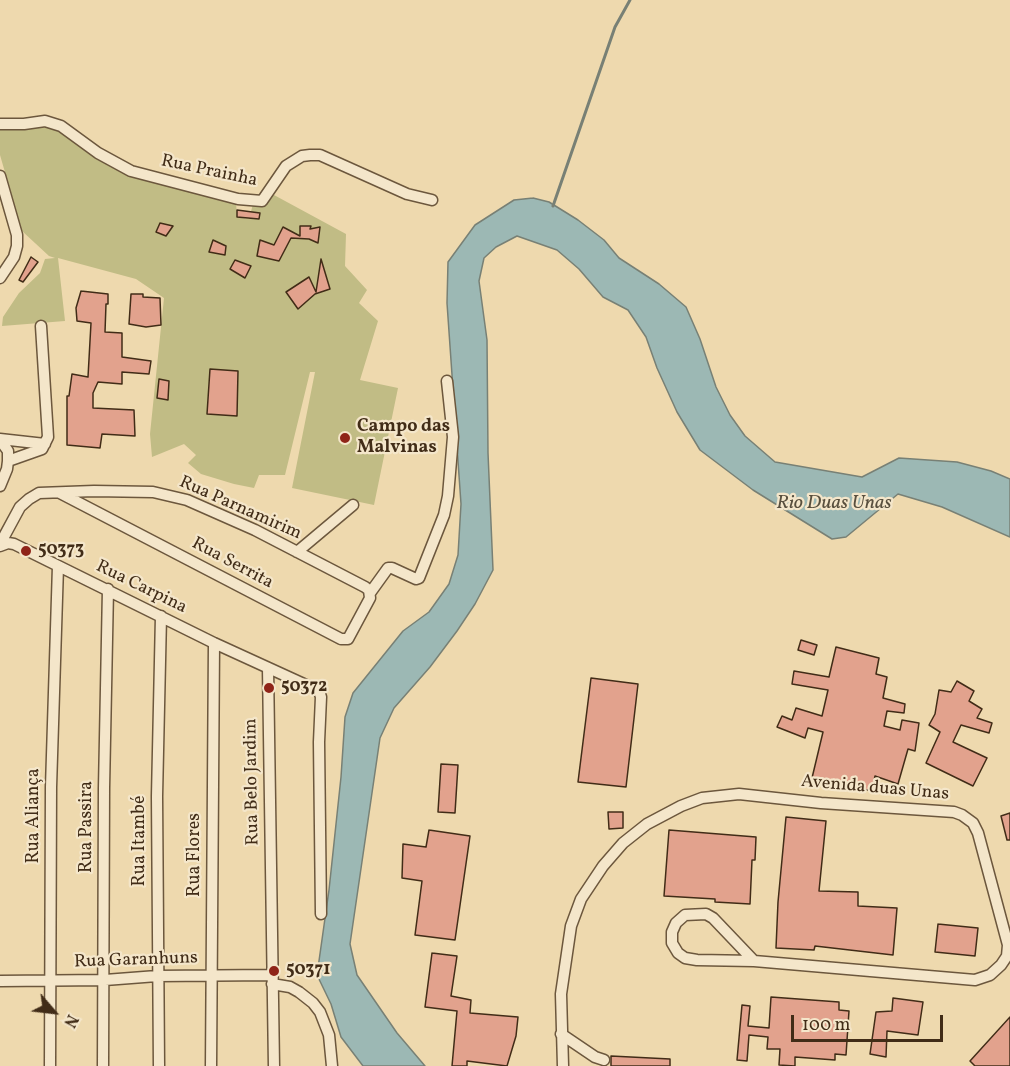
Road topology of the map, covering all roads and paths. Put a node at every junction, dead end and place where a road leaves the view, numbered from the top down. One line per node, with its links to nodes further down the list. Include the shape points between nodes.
1 (0, 124): 3 (street, Rua Prainha, via 45,121 61,126 131,171 238,199 262,201 286,166 302,156 320,155 407,194)
2 (0, 176): 4 (street, via 17,235 16,252)
3 (432, 200)
4 (0, 278)
5 (42, 326): 8 (street, via 48,437)
6 (447, 381): 17 (street, via 453,437 444,515 419,578 388,568)
7 (0, 440): 8 (street); 9 (street, via 8,451)
8 (45, 444): 9 (street, via 36,452)
9 (8, 460): 10 (street)
10 (0, 486)
11 (60, 492): 13 (street, Rua Parnamirim, via 39,493 25,502); 14 (street, Rua Parnamirim, via 164,494 200,506); 17 (street, Rua Serrita, via 341,639 348,639)
12 (353, 505): 14 (street)
13 (0, 545): 15 (street, Rua Carpina, via 14,544)
14 (297, 552): 17 (street, Rua Parnamirim, via 365,587)
15 (58, 566): 16 (street, Rua Carpina); 26 (street, Rua Aliança, via 51,787)
16 (108, 589): 18 (street, Rua Carpina); 27 (street, Rua Passira)
17 (370, 595)
18 (161, 616): 19 (street, Rua Carpina); 24 (street, Rua Itambé)
19 (214, 643): 20 (street, Rua Carpina); 23 (street, Rua Flores)
20 (268, 668): 21 (street, via 315,688 321,697); 25 (street, Rua Belo Jardim)
21 (321, 914)
22 (754, 961): 22 (street, Avenida duas Unas, via 706,914 685,915 672,932 672,943 685,958); 29 (street, Avenida duas Unas, via 975,980 990,975 1007,956 1008,945 973,823 954,812 821,803 757,794 702,798 672,810 623,843 582,899 571,926 565,960)
23 (213, 974): 24 (street, Rua Garanhuns); 25 (street, Rua Garanhuns); 34 (street, Rua Flores)
24 (158, 976): 27 (street, Rua Garanhuns); 33 (street, Rua Itambé)
25 (272, 979): 35 (street, Rua Belo Jardim); 36 (street, Rua Garanhuns, via 299,992 320,1012 329,1035)
26 (51, 980): 27 (street, Rua Garanhuns); 28 (street, Rua Garanhuns); 31 (street, Rua Aliança)
27 (105, 980): 32 (street, Rua Passira)
28 (0, 981)
29 (561, 1034): 30 (street); 37 (street, Avenida duas Unas)
30 (604, 1060)
31 (50, 1066)
32 (103, 1066)
33 (159, 1066)
34 (211, 1066)
35 (274, 1066)
36 (332, 1066)
37 (563, 1066)

